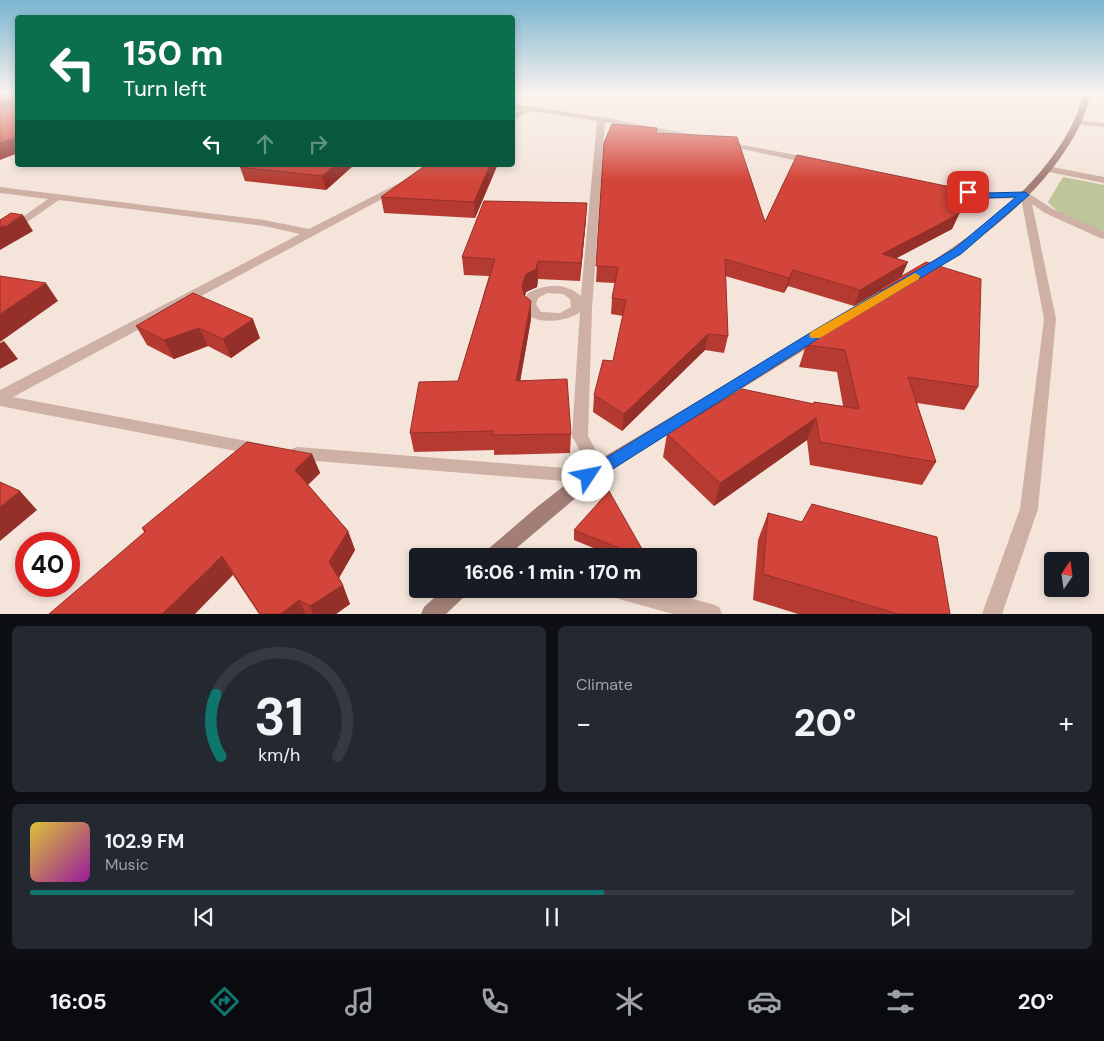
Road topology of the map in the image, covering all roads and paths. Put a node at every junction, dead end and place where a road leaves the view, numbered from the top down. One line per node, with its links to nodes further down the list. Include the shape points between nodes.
1 (1077, 122): 7 (street)
2 (601, 123): 18 (street, via 581,308 580,436)
3 (620, 123): 6 (street)
4 (1083, 123): 5 (street)
5 (1104, 125)
6 (825, 163)
7 (1047, 169): 9 (street); 12 (street)
8 (414, 178): 14 (street)
9 (1104, 180)
10 (938, 186): 12 (street, via 986,196)
11 (0, 190): 13 (street)
12 (1025, 195): 15 (street, via 1049,211); 18 (street, via 957,252 823,330); 24 (street, via 1050,319 1029,509)
13 (57, 197): 14 (street, via 264,223); 16 (street)
14 (311, 233): 17 (street)
15 (1104, 236)
16 (0, 238)
17 (0, 399): 18 (street, via 279,453)
18 (593, 473): 19 (street)
19 (504, 548)
20 (448, 598): 22 (street)
21 (652, 598): 23 (street)
22 (431, 614)
23 (712, 614)
24 (992, 614)

